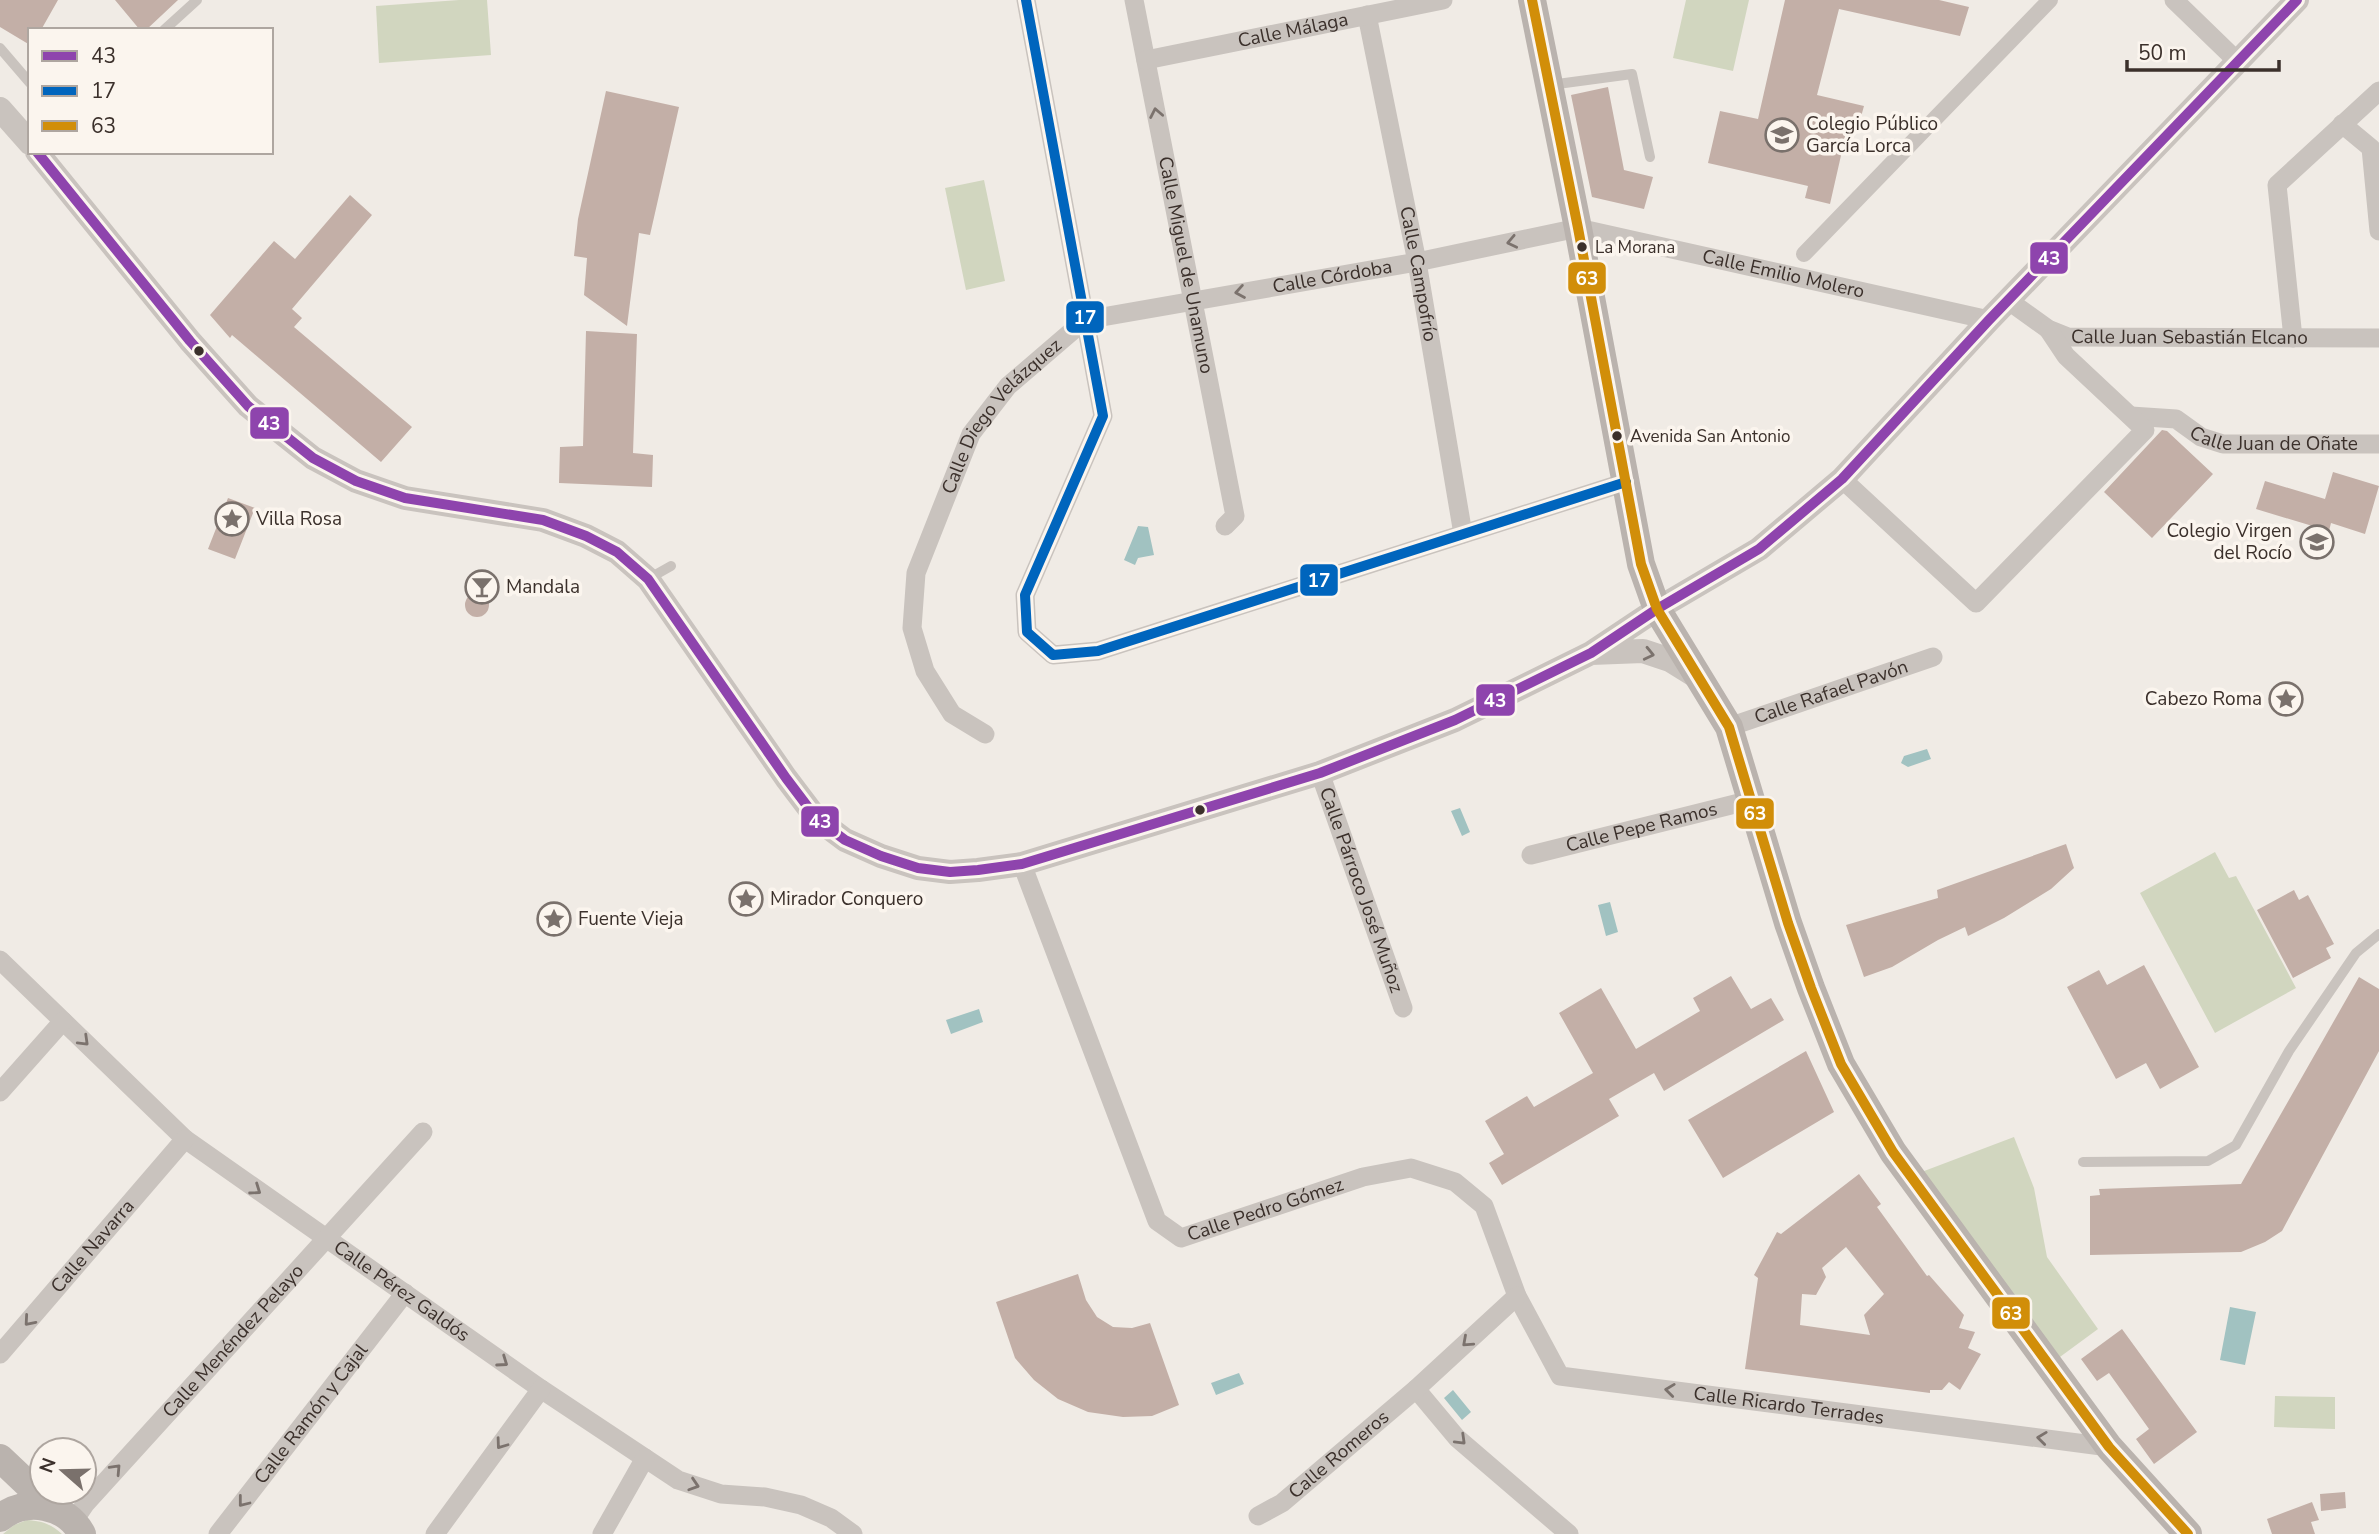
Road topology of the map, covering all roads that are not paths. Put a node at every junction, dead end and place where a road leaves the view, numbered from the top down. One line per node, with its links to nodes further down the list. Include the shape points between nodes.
1 (197, 0): 10 (lane)
2 (1026, 0): 28 (street)
3 (1134, 0): 12 (street, Calle Miguel de Unamuno)
4 (1443, 0): 9 (street, Calle Málaga)
5 (1532, 0): 15 (main road)
6 (2050, 0): 24 (street)
7 (2174, 0): 13 (street)
8 (2297, 0): 13 (street)
9 (1367, 15): 12 (street, Calle Málaga); 25 (street, Calle Campofrío)
10 (166, 28)
11 (0, 48): 14 (lane)
12 (1146, 60): 26 (street, Calle Miguel de Unamuno, one-way to 12)
13 (2237, 61): 27 (street)
14 (28, 81)
15 (1550, 85): 21 (lane, via 1632,74); 22 (main road)
16 (2379, 91): 18 (street)
17 (0, 109): 19 (street)
18 (2342, 124): 23 (street, via 2371,148); 31 (street, via 2277,185)
19 (28, 138)
20 (41, 154): 40 (street, via 190,341 248,406 313,458 356,481 405,498 543,520 617,552)
21 (1650, 157)
22 (1578, 228): 25 (street, Calle Córdoba, one-way to 25); 29 (street, Calle Emilio Molero); 36 (main road)
23 (2379, 231)
24 (1804, 254)
25 (1417, 262): 26 (street, Calle Córdoba, one-way to 26); 38 (street, Calle Campofrío)
26 (1192, 300): 28 (street, Calle Córdoba); 37 (street, Calle Miguel de Unamuno, via 1235,516)
27 (2009, 300): 29 (street); 30 (street, Calle Juan Sebastián Elcano)
28 (1086, 320): 38 (street, via 1103,416 1025,595 1027,632 1053,655 1098,651); 46 (street, Calle Diego Velázquez, via 1008,386 971,434 916,573 912,628 925,671 952,713)
29 (1989, 320): 35 (street)
30 (2048, 329): 31 (street, Calle Juan Sebastián Elcano, via 2068,337); 33 (street, via 2066,356)
31 (2293, 338): 32 (street, Calle Juan Sebastián Elcano)
32 (2379, 338)
33 (2131, 416): 34 (street, Calle Juan de Oñate, via 2176,419 2201,437 2223,444); 35 (street, via 2145,430 1976,603)
34 (2379, 444)
35 (1842, 479): 41 (street, via 1759,549)
36 (1626, 482): 38 (street); 41 (main road, via 1642,564)
37 (1225, 526)
38 (1462, 534)
39 (671, 566): 40 (lane)
40 (648, 579): 50 (street, via 817,819 845,840 918,868 964,871)
41 (1657, 609): 42 (street); 44 (main road)
42 (1591, 653): 44 (street, one-way to 44, via 1643,652 1670,660); 47 (street, via 1455,720)
43 (1933, 657): 45 (street, Calle Rafael Pavón)
44 (1701, 680): 45 (main road)
45 (1729, 727): 48 (main road)
46 (985, 734)
47 (1320, 772): 50 (street); 53 (street, Calle Párroco José Muñoz)
48 (1751, 800): 49 (street, Calle Pepe Ramos); 65 (main road, via 1811,988 1841,1064 1893,1152)
49 (1531, 855)
50 (1022, 863): 61 (street, Calle Pedro Gómez, via 1157,1221 1181,1238 1363,1177 1411,1168 1455,1182 1484,1206)
51 (2379, 934): 58 (lane, via 2356,953 2289,1051 2236,1145 2208,1161)
52 (0, 960): 54 (street, Calle Pérez Galdós)
53 (1403, 1008)
54 (63, 1021): 55 (street); 57 (street, Calle Pérez Galdós, one-way to 57)
55 (0, 1092)
56 (424, 1132): 59 (street, Calle Menéndez Pelayo)
57 (185, 1139): 59 (street, Calle Pérez Galdós, one-way to 59); 62 (street, Calle Navarra, one-way to 62)
58 (2083, 1162)
59 (327, 1240): 60 (street, Calle Pérez Galdós); 73 (street, Calle Menéndez Pelayo, one-way to 59, via 86,1503)
60 (405, 1293): 63 (street, Calle Pérez Galdós, one-way to 63); 74 (street, Calle Ramón y Cajal, one-way to 74)
61 (1517, 1296): 64 (street, Calle Romeros, one-way to 64); 65 (street, Calle Ricardo Terrades, one-way to 61, via 1560,1376)
62 (0, 1354)
63 (541, 1389): 67 (street, Calle Pérez Galdós); 75 (street, one-way to 75)
64 (1416, 1389): 71 (street, Calle Romeros, via 1282,1503); 78 (street, one-way to 78, via 1457,1438)
65 (2109, 1447): 79 (main road)
66 (0, 1458): 68 (main road)
67 (645, 1458): 76 (street); 77 (street, Calle Pérez Galdós, one-way to 77, via 678,1480 721,1494 801,1505)
68 (28, 1484)
69 (28, 1506): 72 (main road)
70 (44, 1506): 73 (main road, via 58,1510)
71 (1258, 1516)
72 (0, 1518)
73 (77, 1528)
74 (218, 1534)
75 (435, 1534)
76 (602, 1534)
77 (853, 1534)
78 (1569, 1534)
79 (2188, 1534)

